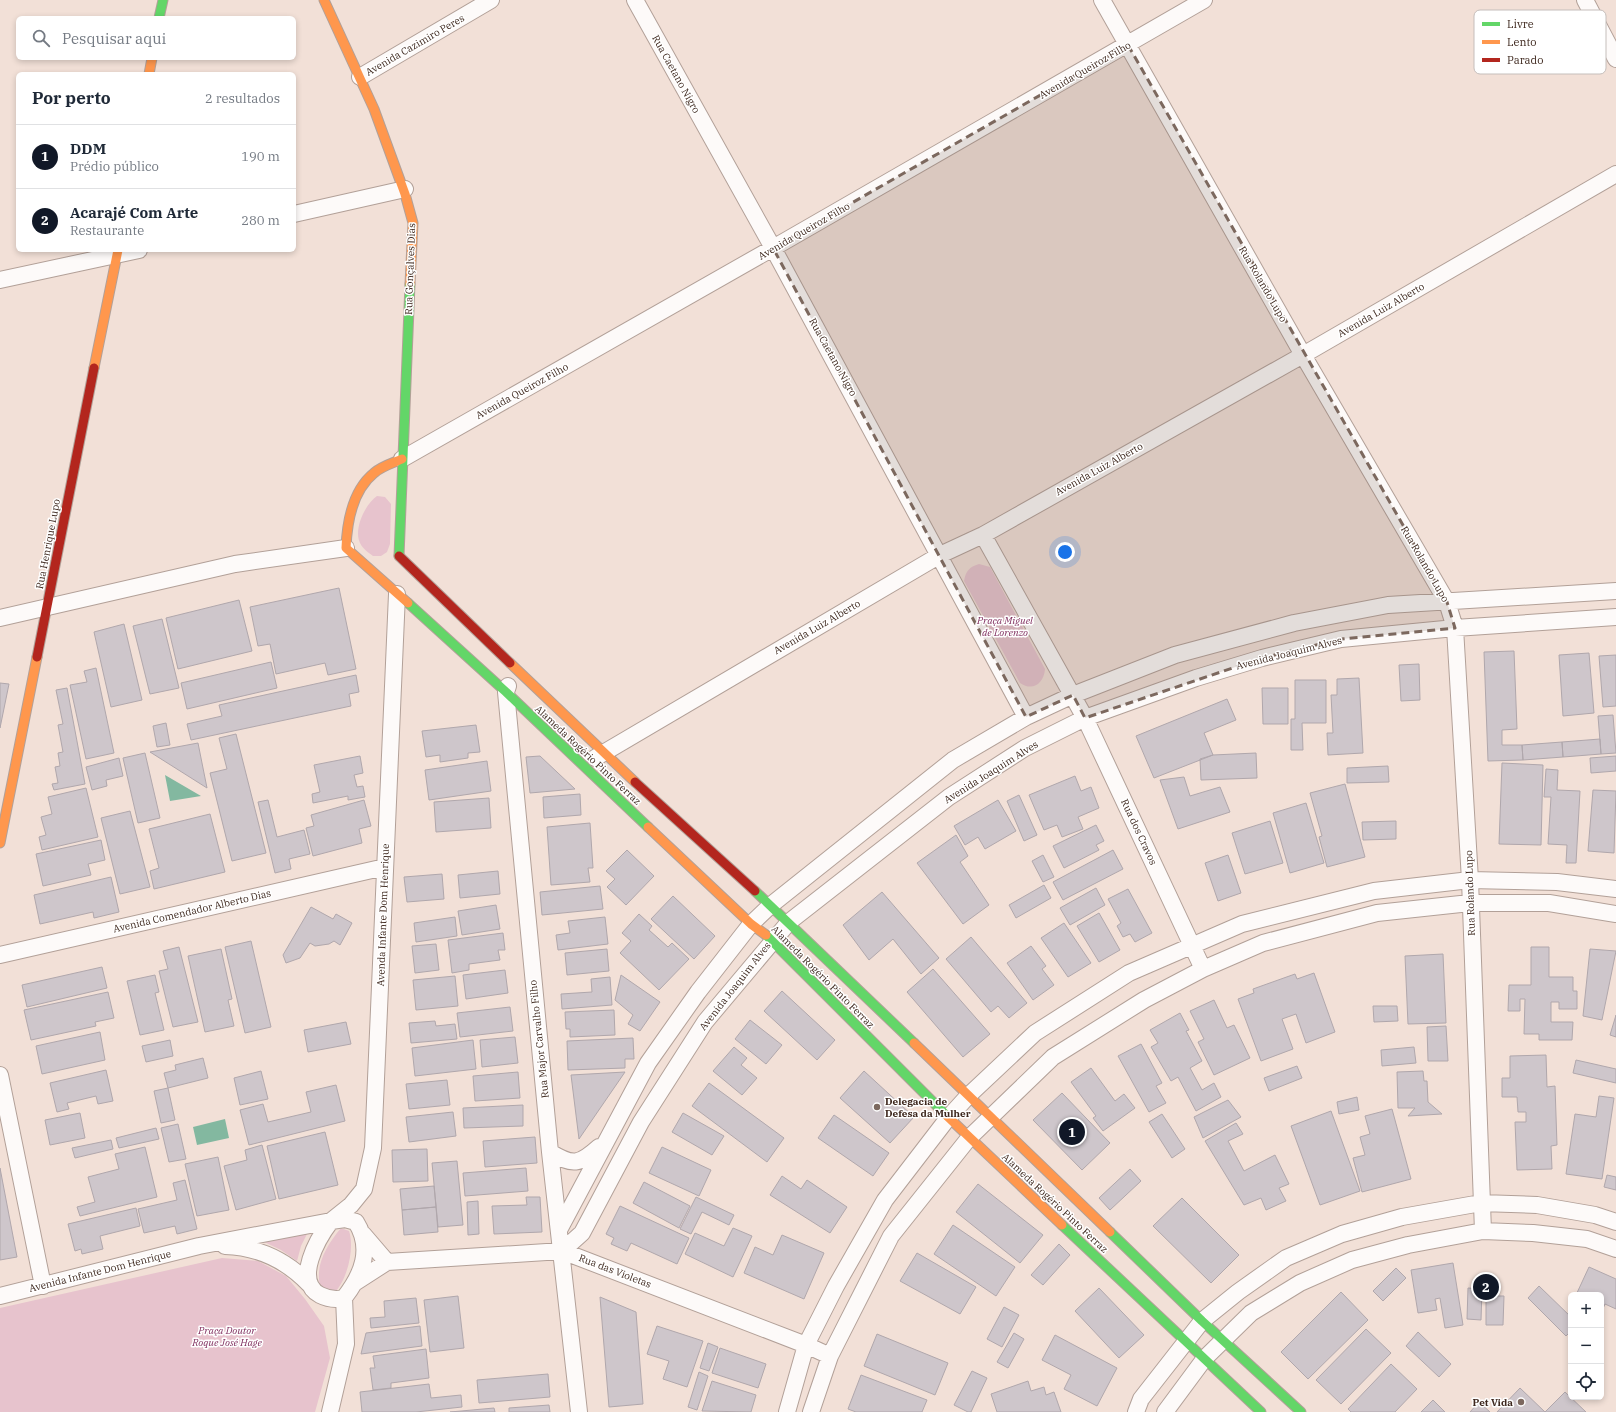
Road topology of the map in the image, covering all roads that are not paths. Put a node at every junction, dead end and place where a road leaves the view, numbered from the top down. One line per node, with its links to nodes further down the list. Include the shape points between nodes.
1 (162, 0): 9 (street)
2 (324, 0): 15 (street, Rua Gonçalves Dias)
3 (491, 0): 15 (street, Avenida Cazimiro Peres)
4 (635, 0): 19 (street, Rua Caetano Nigro)
5 (1102, 0): 11 (street, Rua Rolando Lupo)
6 (1204, 0): 11 (street, Avenida Queiroz Filho)
7 (1585, 0): 8 (street)
8 (1590, 10)
9 (159, 16)
10 (1606, 40): 12 (street)
11 (1128, 45): 19 (street, Avenida Queiroz Filho); 22 (street, Rua Rolando Lupo)
12 (1616, 59)
13 (152, 60): 14 (street)
14 (149, 72)
15 (360, 77): 17 (street, Rua Gonçalves Dias)
16 (1616, 174): 22 (street, Avenida Luiz Alberto)
17 (405, 189): 18 (street); 23 (street, Rua Gonçalves Dias, via 413,223)
18 (296, 214)
19 (773, 248): 23 (street, Avenida Queiroz Filho); 26 (street, Rua Caetano Nigro)
20 (117, 253): 21 (street); 32 (street, Rua Henrique Lupo)
21 (0, 280)
22 (1303, 355): 24 (street, Avenida Luiz Alberto); 31 (street, Rua Rolando Lupo)
23 (402, 459): 25 (street, via 373,474 362,488 351,511); 27 (street, Rua Gonçalves Dias)
24 (983, 534): 26 (street, Avenida Luiz Alberto); 38 (street)
25 (346, 548): 30 (street, Alameda Rogério Pinto Ferraz, via 377,571); 32 (street, via 235,564)
26 (940, 555): 39 (street, Rua Caetano Nigro); 41 (street, Avenida Luiz Alberto)
27 (397, 559): 36 (street, Alameda Rogério Pinto Ferraz)
28 (1616, 583): 29 (street)
29 (1609, 591): 31 (street)
30 (396, 594): 37 (street, Alameda Rogério Pinto Ferraz); 44 (street, Avenda Infante Dom Henrique)
31 (1447, 602): 35 (street, Rua Rolando Lupo); 38 (street, via 1388,605 1294,623 1175,655)
32 (47, 606): 34 (street); 43 (street, Rua Henrique Lupo)
33 (1616, 617): 35 (street, Avenida Joaquim Alves)
34 (0, 618)
35 (1455, 628): 40 (street, Avenida Joaquim Alves, via 1342,639 1262,658 1196,678); 45 (street, Rua Rolando Lupo)
36 (516, 667): 37 (street, Rua Major Carvalho Filho); 41 (street, Alameda Rogério Pinto Ferraz)
37 (506, 692): 42 (street, Alameda Rogério Pinto Ferraz); 62 (street, Rua Major Carvalho Filho)
38 (1073, 695): 39 (street); 40 (street, Rua dos Cravos)
39 (1026, 717): 48 (street, via 953,760)
40 (1085, 718): 50 (street, Avenida Joaquim Alves, via 1025,748 949,797); 53 (street, Rua dos Cravos)
41 (603, 753): 42 (street, Avenida Luiz Alberto); 48 (street, Alameda Rogério Pinto Ferraz)
42 (584, 766): 51 (street, Alameda Rogério Pinto Ferraz)
43 (0, 843)
44 (384, 867): 54 (street, Avenida Comendador Alberto Dias); 64 (street, Avenda Infante Dom Henrique, via 373,1148 364,1189 351,1205)
45 (1470, 880): 46 (street, via 1557,882); 47 (street, Rua Rolando Lupo); 53 (street, via 1374,891 1242,924)
46 (1616, 889)
47 (1470, 903): 49 (street, via 1549,903); 55 (street, via 1377,913 1263,943); 63 (street, Rua Rolando Lupo)
48 (771, 904): 50 (street, Alameda Rogério Pinto Ferraz); 51 (street)
49 (1616, 914)
50 (789, 922): 52 (street, Avenida Joaquim Alves); 57 (street, Alameda Rogério Pinto Ferraz)
51 (751, 924): 52 (street, Alameda Rogério Pinto Ferraz); 61 (street, via 698,992 648,1063)
52 (772, 940): 59 (street, Alameda Rogério Pinto Ferraz); 71 (street, Avenida Joaquim Alves, via 705,1022 641,1122 582,1233)
53 (1192, 944): 55 (street, Rua dos Cravos); 57 (street, via 1130,973 1035,1033)
54 (0, 955)
55 (1203, 969): 58 (street, via 1144,1000 1053,1057)
56 (0, 1075): 75 (street)
57 (968, 1096): 58 (street, Alameda Rogério Pinto Ferraz); 59 (street)
58 (990, 1116): 60 (street); 78 (street, Alameda Rogério Pinto Ferraz)
59 (948, 1118): 60 (street, Alameda Rogério Pinto Ferraz); 81 (street, via 885,1200)
60 (969, 1138): 79 (street, Alameda Rogério Pinto Ferraz); 82 (street, via 891,1236)
61 (604, 1142): 62 (street, via 585,1160 567,1162); 66 (street)
62 (550, 1152): 66 (street, Rua Major Carvalho Filho)
63 (1481, 1203): 65 (street, via 1537,1204); 67 (street, Rua Rolando Lupo); 78 (street, via 1402,1217 1342,1234 1286,1258)
64 (331, 1222): 68 (street, via 345,1219 356,1222); 69 (street, Avenida Infante Dom Henrique); 74 (street, via 319,1237 311,1257)
65 (1616, 1222)
66 (559, 1230): 71 (street, Rua Major Carvalho Filho)
67 (1483, 1231): 70 (street, via 1587,1239); 80 (street, via 1408,1245 1352,1260 1300,1283 1251,1313)
68 (363, 1234): 72 (street); 73 (street, via 364,1256)
69 (199, 1246): 74 (street, Avenida Infante Dom Henrique, via 237,1246 267,1254 295,1270); 75 (street, Avenida Infante Dom Henrique)
70 (1616, 1249)
71 (562, 1250): 72 (street, Rua das Violetas); 81 (street, Rua das Violetas); 85 (street, Rua Major Carvalho Filho)
72 (387, 1262): 73 (street, Rua das Violetas)
73 (356, 1282): 77 (street)
74 (309, 1284): 77 (street, via 322,1296 335,1300)
75 (43, 1286): 76 (street, Avenida Infante Dom Henrique)
76 (0, 1296)
77 (344, 1298): 84 (street, via 346,1344)
78 (1202, 1321): 79 (street); 80 (street, Alameda Rogério Pinto Ferraz)
79 (1185, 1340): 83 (street, Alameda Rogério Pinto Ferraz); 88 (street, via 1142,1399)
80 (1223, 1340): 83 (street); 91 (street, Alameda Rogério Pinto Ferraz)
81 (806, 1345): 82 (street, Rua das Violetas); 86 (street)
82 (830, 1356): 87 (street)
83 (1205, 1358): 89 (street); 90 (street, Alameda Rogério Pinto Ferraz)
84 (330, 1412)
85 (579, 1412)
86 (787, 1412)
87 (811, 1412)
88 (1136, 1412)
89 (1165, 1412)
90 (1261, 1412)
91 (1301, 1412)

